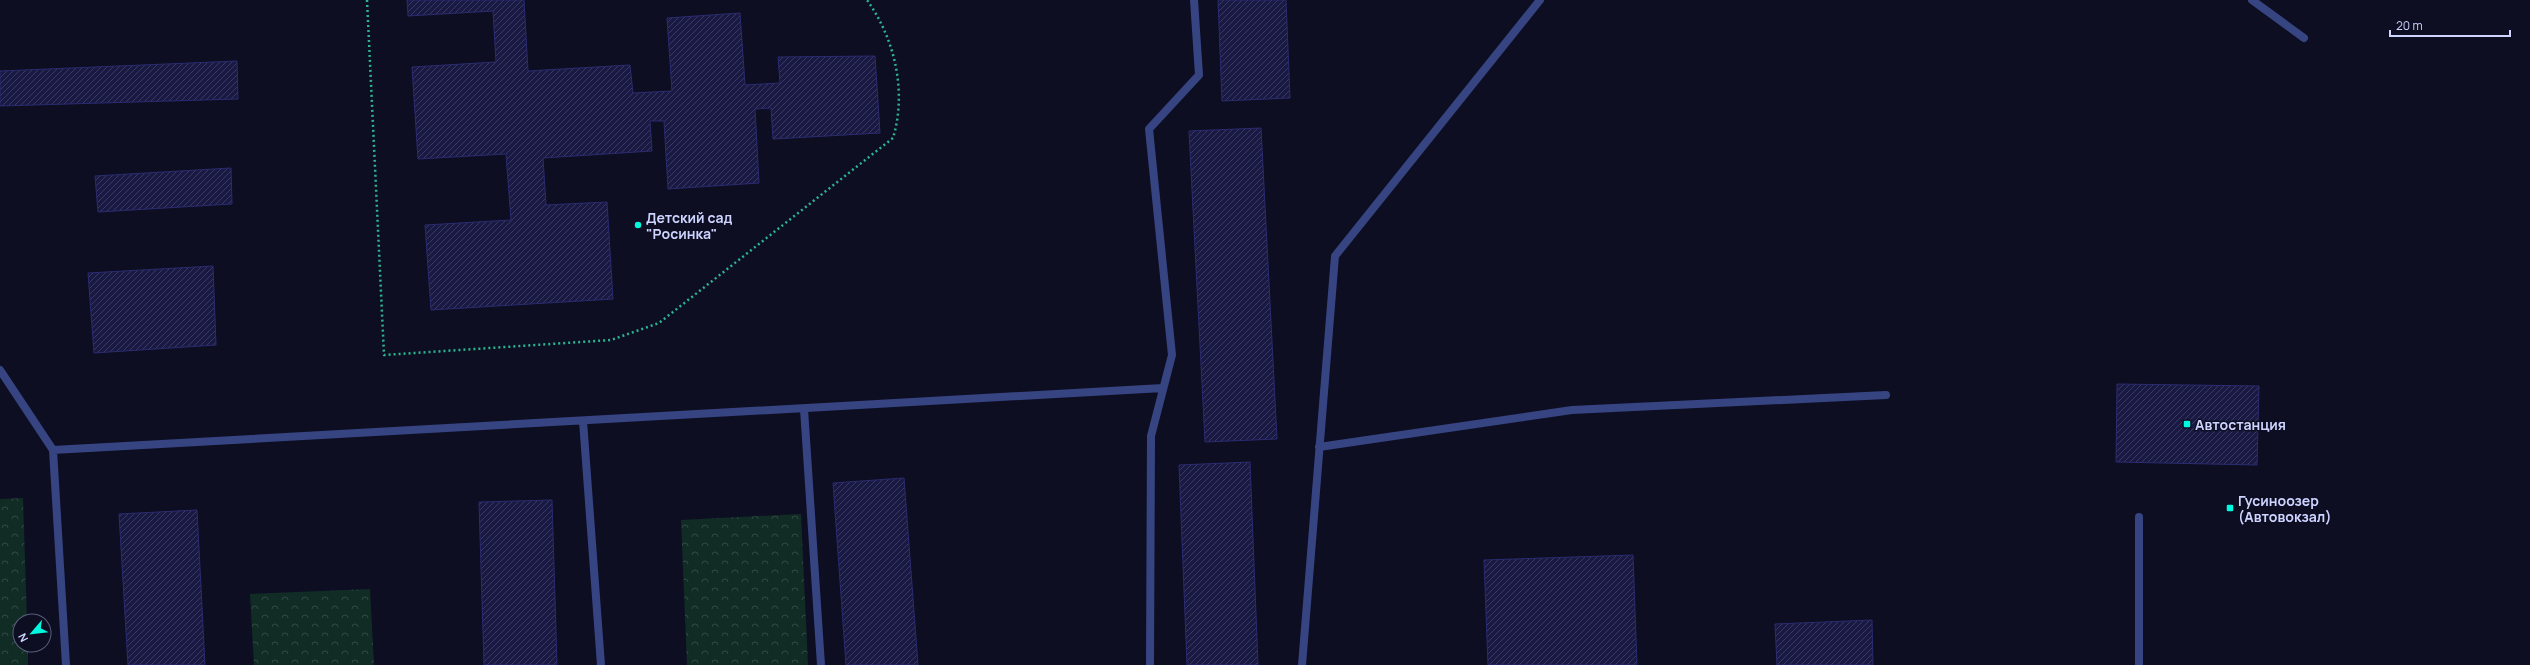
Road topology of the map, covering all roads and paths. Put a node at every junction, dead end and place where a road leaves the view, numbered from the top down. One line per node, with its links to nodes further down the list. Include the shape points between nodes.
1 (367, 0): 2 (path, via 384,355 612,340 659,322 893,138 900,118 900,105 892,46)
2 (868, 0)
3 (1194, 0): 8 (street, via 1199,75 1148,129 1172,355)
4 (1540, 0): 12 (street, via 1335,256)
5 (2252, 0): 6 (street)
6 (2304, 38)
7 (0, 370): 13 (street)
8 (1163, 388): 10 (street); 18 (street, via 1151,436)
9 (1886, 395): 12 (street, via 1572,410)
10 (804, 409): 11 (street); 17 (street)
11 (583, 421): 13 (street); 16 (street)
12 (1319, 447): 19 (street)
13 (53, 450): 15 (street)
14 (2139, 517): 20 (street)
15 (66, 665)
16 (601, 665)
17 (821, 665)
18 (1150, 665)
19 (1302, 665)
20 (2139, 665)

